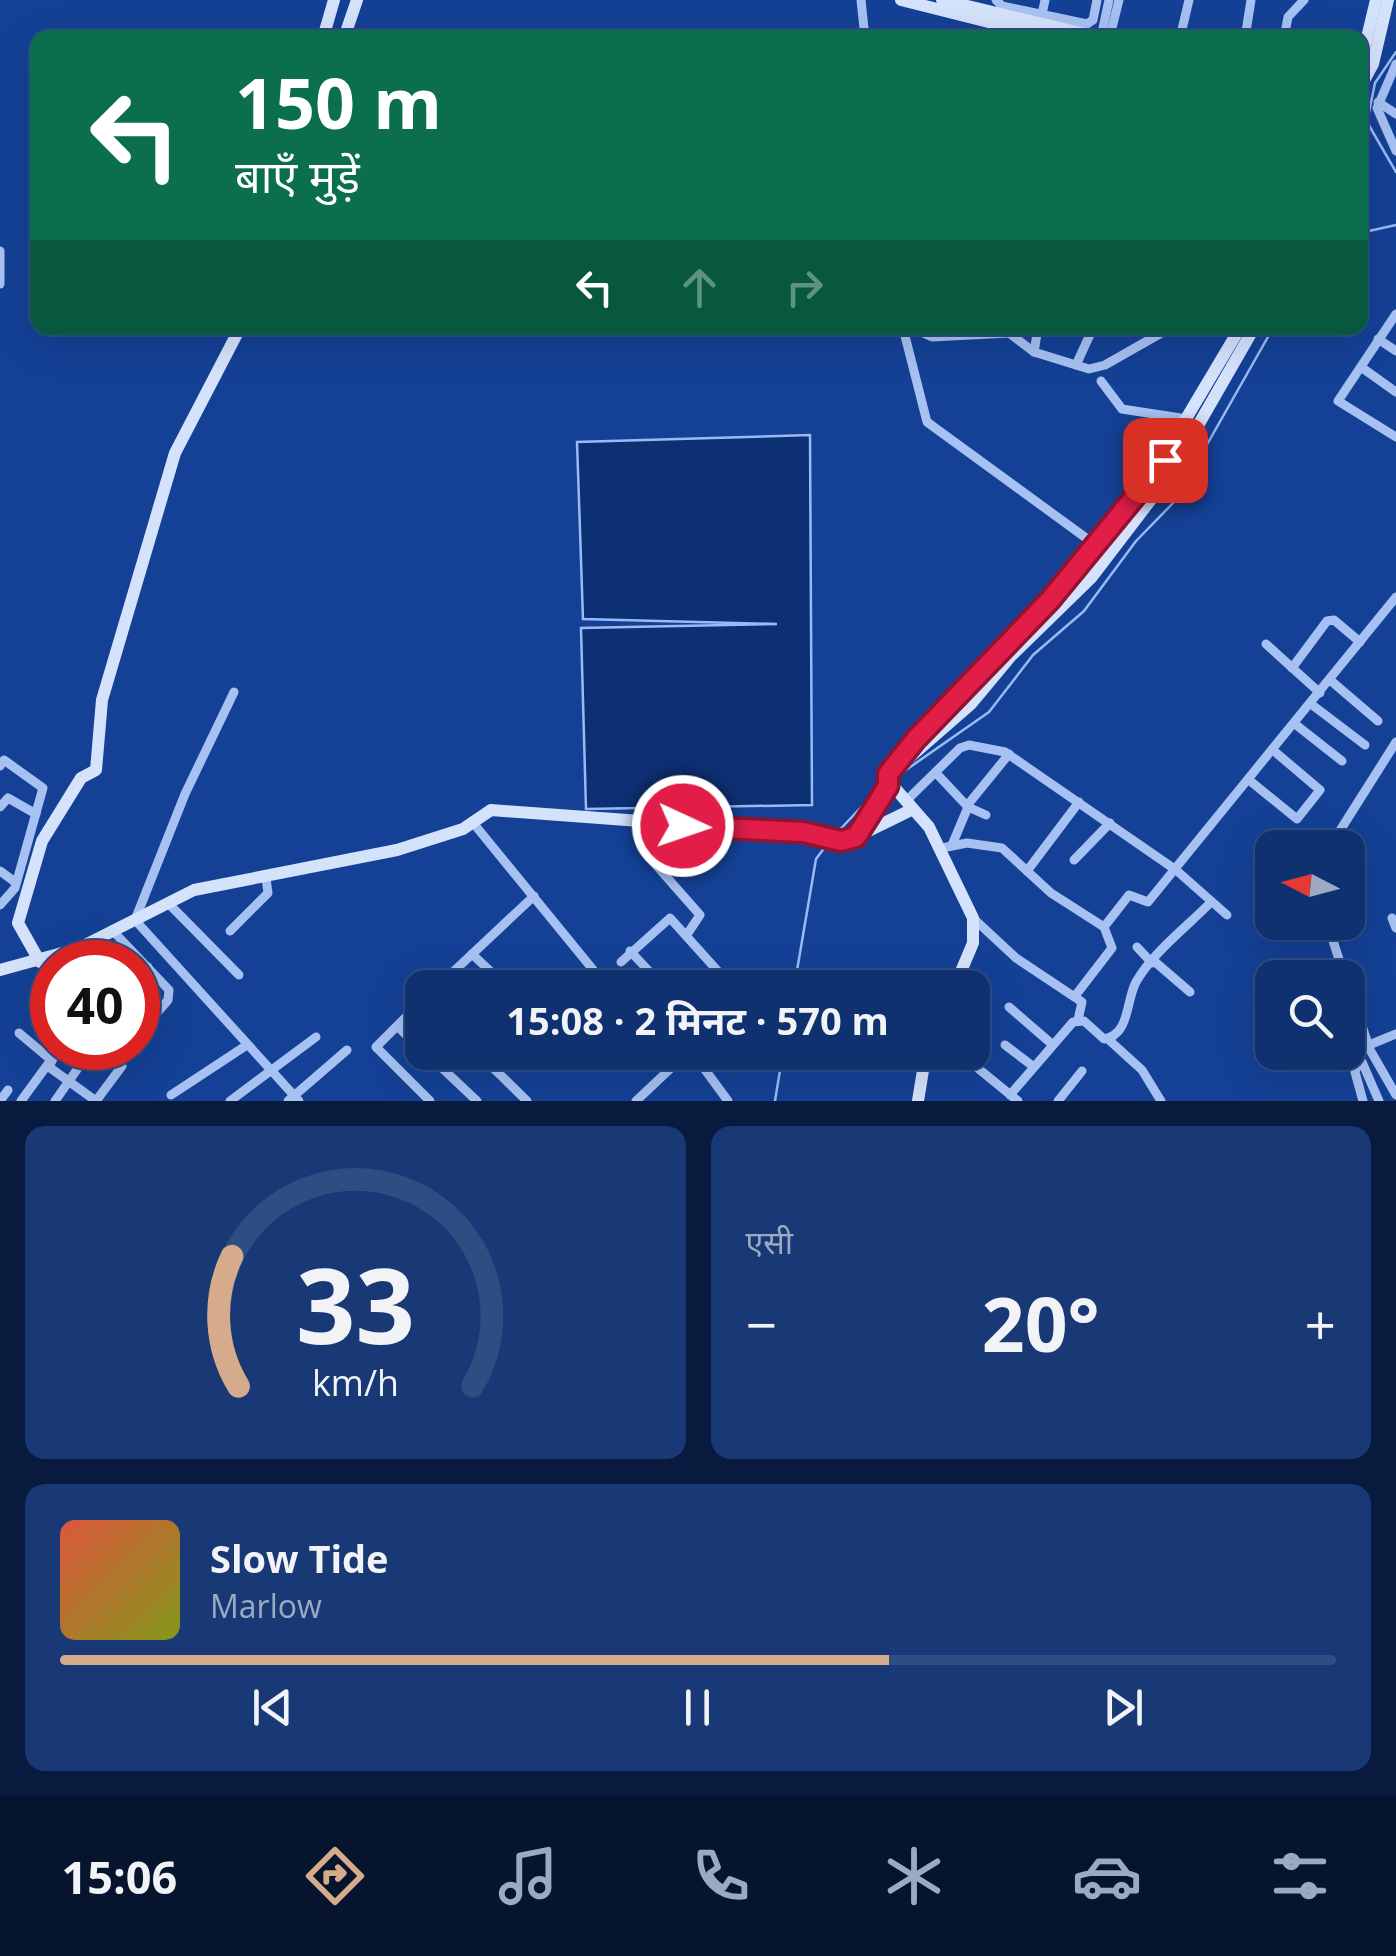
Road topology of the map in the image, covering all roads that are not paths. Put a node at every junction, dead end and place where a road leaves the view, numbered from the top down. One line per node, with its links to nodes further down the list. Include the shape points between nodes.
1 (334, 0): 17 (street)
2 (356, 0): 18 (street)
3 (864, 0): 19 (street)
4 (901, 0): 20 (street)
5 (942, 0): 16 (street)
6 (996, 0): 16 (street)
7 (1046, 0): 16 (street)
8 (1097, 0): 16 (street, via 1090,23)
9 (1109, 0): 22 (street)
10 (1120, 0): 23 (street)
11 (1189, 0): 24 (street)
12 (1251, 0): 25 (street)
13 (1304, 0): 26 (street)
14 (1376, 0): 27 (street)
15 (1388, 0): 29 (street)
16 (1041, 18): 21 (street)
17 (325, 30)
18 (347, 30)
19 (866, 30)
20 (1021, 30)
21 (1079, 30)
22 (1103, 30)
23 (1112, 30)
24 (1182, 30)
25 (1246, 30)
26 (1286, 30)
27 (1368, 34)
28 (1396, 66): 30 (street)
29 (1368, 73)
30 (1378, 102): 31 (street); 32 (street)
31 (1396, 114)
32 (1396, 151)
33 (0, 250): 34 (street)
34 (0, 284)
35 (1396, 314): 46 (street)
36 (236, 335): 87 (street, via 175,453 102,700 96,770 81,778)
37 (905, 335): 55 (street, via 926,422)
38 (928, 335): 39 (street)
39 (983, 335)
40 (1010, 335): 48 (street)
41 (1037, 335): 48 (street)
42 (1081, 335): 49 (street)
43 (1157, 335): 49 (street, via 1098,368)
44 (1237, 335): 53 (street)
45 (1249, 335): 53 (street)
46 (1378, 338): 47 (street); 50 (street)
47 (1396, 350)
48 (1034, 352): 49 (street)
49 (1076, 365)
50 (1361, 367): 52 (street); 54 (street, via 1340,405)
51 (1101, 381): 53 (street, via 1122,409)
52 (1396, 392)
53 (1194, 421): 55 (street); 70 (street, via 1169,476 1091,578 954,721)
54 (1396, 438)
55 (1096, 546): 70 (street)
56 (1396, 596): 57 (street)
57 (1360, 642): 59 (street, via 1327,620); 60 (street)
58 (1266, 644): 59 (street)
59 (1292, 668): 62 (street)
60 (1330, 680): 62 (street); 64 (street)
61 (234, 692): 101 (street)
62 (1320, 693): 63 (street)
63 (1311, 704): 65 (street); 67 (street)
64 (1378, 721)
65 (1295, 724): 68 (street); 71 (street)
66 (1396, 742): 85 (street)
67 (1365, 745)
68 (1274, 751): 74 (street); 74 (street, via 1320,790 1297,819)
69 (1009, 754): 73 (street, via 969,745); 76 (street); 77 (street)
70 (906, 757): 75 (street)
71 (1342, 761)
72 (0, 766): 80 (street, via 4,760 43,788)
73 (936, 773): 77 (street); 78 (street)
74 (1249, 780): 90 (street)
75 (887, 782): 78 (street); 86 (street)
76 (1079, 802): 82 (street); 91 (street)
77 (969, 804): 81 (street); 88 (street)
78 (909, 805): 86 (street); 88 (street)
79 (0, 807): 80 (street, via 8,798)
80 (36, 814): 87 (street)
81 (986, 815)
82 (1110, 823): 89 (street); 90 (street)
83 (474, 824): 84 (street, via 491,810); 93 (street, via 397,850); 95 (street)
84 (683, 826): 86 (street); 105 (street, via 649,858 700,915)
85 (1340, 830)
86 (856, 837)
87 (34, 842): 94 (street); 108 (street, via 18,922)
88 (947, 846): 91 (street, via 996,846); 100 (street)
89 (1074, 860)
90 (1176, 870): 97 (street); 102 (street, via 1148,902 1130,894)
91 (1027, 871): 102 (street)
92 (0, 872): 94 (street)
93 (266, 878): 96 (street, via 194,890); 104 (street, via 268,893)
94 (15, 882): 98 (street)
95 (534, 896): 111 (street); 118 (street)
96 (168, 902): 101 (street); 122 (street)
97 (1211, 902): 99 (street); 113 (street)
98 (0, 905)
99 (1227, 915)
100 (973, 918): 121 (street, via 973,943); 125 (street, via 1016,958)
101 (135, 920): 103 (street); 138 (street)
102 (1104, 927): 125 (street, via 1112,948)
103 (112, 930): 106 (street); 107 (street)
104 (230, 931)
105 (688, 933): 110 (street, via 667,918); 120 (street)
106 (90, 940)
107 (121, 940)
108 (30, 944)
109 (1137, 947): 113 (street)
110 (630, 951): 112 (street); 119 (street)
111 (472, 954): 116 (street); 117 (street)
112 (620, 962)
113 (1153, 962): 124 (street); 135 (street)
114 (30, 964): 115 (street)
115 (0, 970)
116 (455, 970)
117 (489, 970)
118 (594, 970)
119 (647, 970)
120 (718, 970)
121 (962, 970)
122 (240, 975)
123 (160, 982): 127 (street, via 170,995)
124 (1190, 992)
125 (1075, 996): 129 (street, via 1082,1006)
126 (1009, 1007): 140 (street)
127 (160, 1008)
128 (405, 1018): 130 (street)
129 (1078, 1020): 135 (street); 140 (street)
130 (397, 1026): 132 (street); 169 (street, via 376,1047)
131 (19, 1033): 137 (street)
132 (405, 1033)
133 (1396, 1034): 141 (street)
134 (316, 1036): 158 (street)
135 (1109, 1040): 176 (street, via 1142,1070)
136 (1365, 1041): 141 (street)
137 (30, 1043)
138 (247, 1044): 158 (street); 161 (street)
139 (1004, 1045): 144 (street)
140 (1053, 1045): 144 (street)
141 (1367, 1047): 143 (street); 162 (street)
142 (347, 1050): 164 (street)
143 (1365, 1053)
144 (1034, 1067): 163 (street)
145 (1365, 1069): 178 (street)
146 (43, 1070): 166 (street)
147 (58, 1070): 159 (street)
148 (77, 1070): 159 (street)
149 (119, 1070): 159 (street, via 96,1101)
150 (444, 1070): 170 (street)
151 (495, 1070): 171 (street)
152 (666, 1070): 172 (street)
153 (704, 1070): 173 (street)
154 (923, 1070): 174 (street)
155 (980, 1070): 163 (street)
156 (1356, 1070): 177 (street)
157 (1082, 1071): 175 (street)
158 (272, 1074): 164 (street); 168 (street)
159 (69, 1082): 167 (street)
160 (8, 1090): 165 (street)
161 (171, 1095)
162 (1396, 1095)
163 (1014, 1098)
164 (294, 1099)
165 (0, 1101)
166 (21, 1101)
167 (55, 1101)
168 (230, 1101)
169 (430, 1101)
170 (477, 1101)
171 (527, 1101)
172 (636, 1101)
173 (728, 1101)
174 (918, 1101)
175 (1058, 1101)
176 (1161, 1101)
177 (1363, 1101)
178 (1379, 1101)

